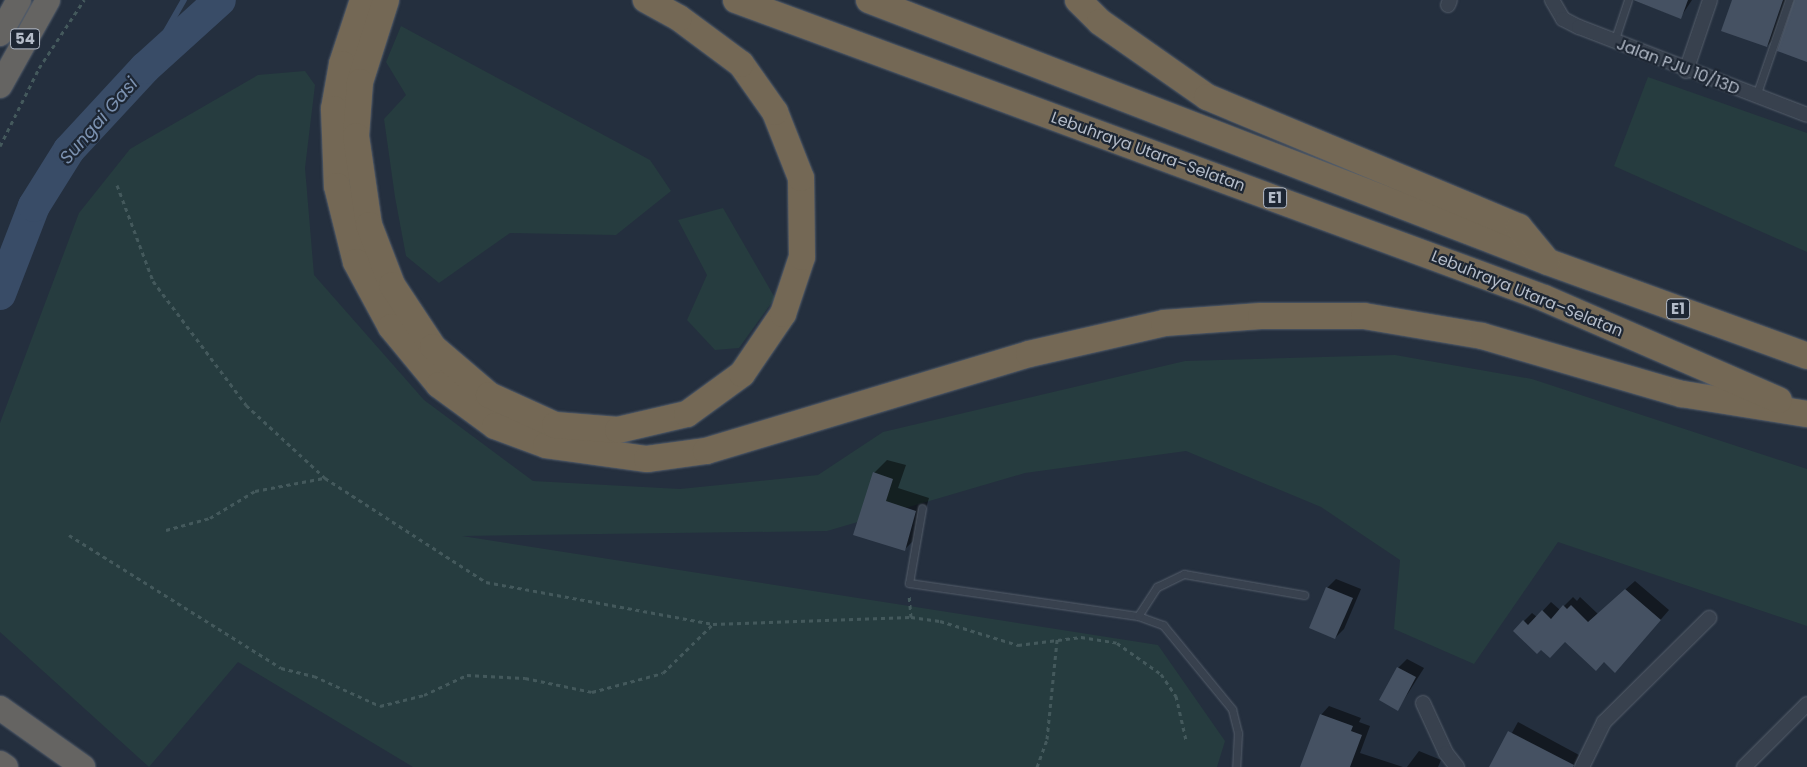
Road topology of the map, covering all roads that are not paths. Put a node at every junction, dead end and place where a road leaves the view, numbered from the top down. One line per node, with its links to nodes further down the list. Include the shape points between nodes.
1 (48, 0): 16 (highway, 54)
2 (363, 0): 21 (highway, via 342,64 334,109 337,186 356,262 391,327 433,380 495,426 546,446 647,459 706,451 1029,354 1164,323 1261,316 1364,316 1482,336 1682,394)
3 (386, 0): 4 (highway, via 360,82 356,136 369,225 392,285 434,347 488,395 555,426 618,430 687,414 742,374 783,314 802,257 801,178 775,112 741,64 679,18)
4 (646, 0)
5 (736, 0): 21 (highway, Lebuhraya Utara–Selatan / E1, via 1544,298)
6 (869, 0): 19 (highway, E1)
7 (1078, 0): 19 (highway, via 1100,22 1207,97 1519,227)
8 (1628, 0): 14 (lane)
9 (1710, 0): 15 (street)
10 (1789, 0): 17 (lane)
11 (1553, 4): 14 (street, Jalan PJU 10/13D, via 1563,19)
12 (12, 6): 13 (highway, 54)
13 (0, 34)
14 (1614, 42): 15 (street, Jalan PJU 10/13D)
15 (1686, 71): 17 (street, Jalan PJU 10/13D)
16 (0, 86)
17 (1756, 96): 18 (street, Jalan PJU 10/13D)
18 (1807, 115)
19 (1548, 262): 20 (highway, E1)
20 (1807, 356)
21 (1807, 413)
22 (922, 508): 24 (lane, via 909,584)
23 (1304, 595): 24 (lane, via 1184,574 1157,587)
24 (1138, 616): 32 (lane, via 1163,625 1232,709 1238,733)
25 (1709, 618): 34 (street, via 1604,722)
26 (1423, 703): 33 (street, via 1446,753)
27 (1807, 704): 35 (street)
28 (0, 708): 30 (highway)
29 (0, 763): 31 (highway)
30 (76, 765)
31 (6, 767)
32 (1236, 767)
33 (1457, 767)
34 (1582, 767)
35 (1744, 767)

